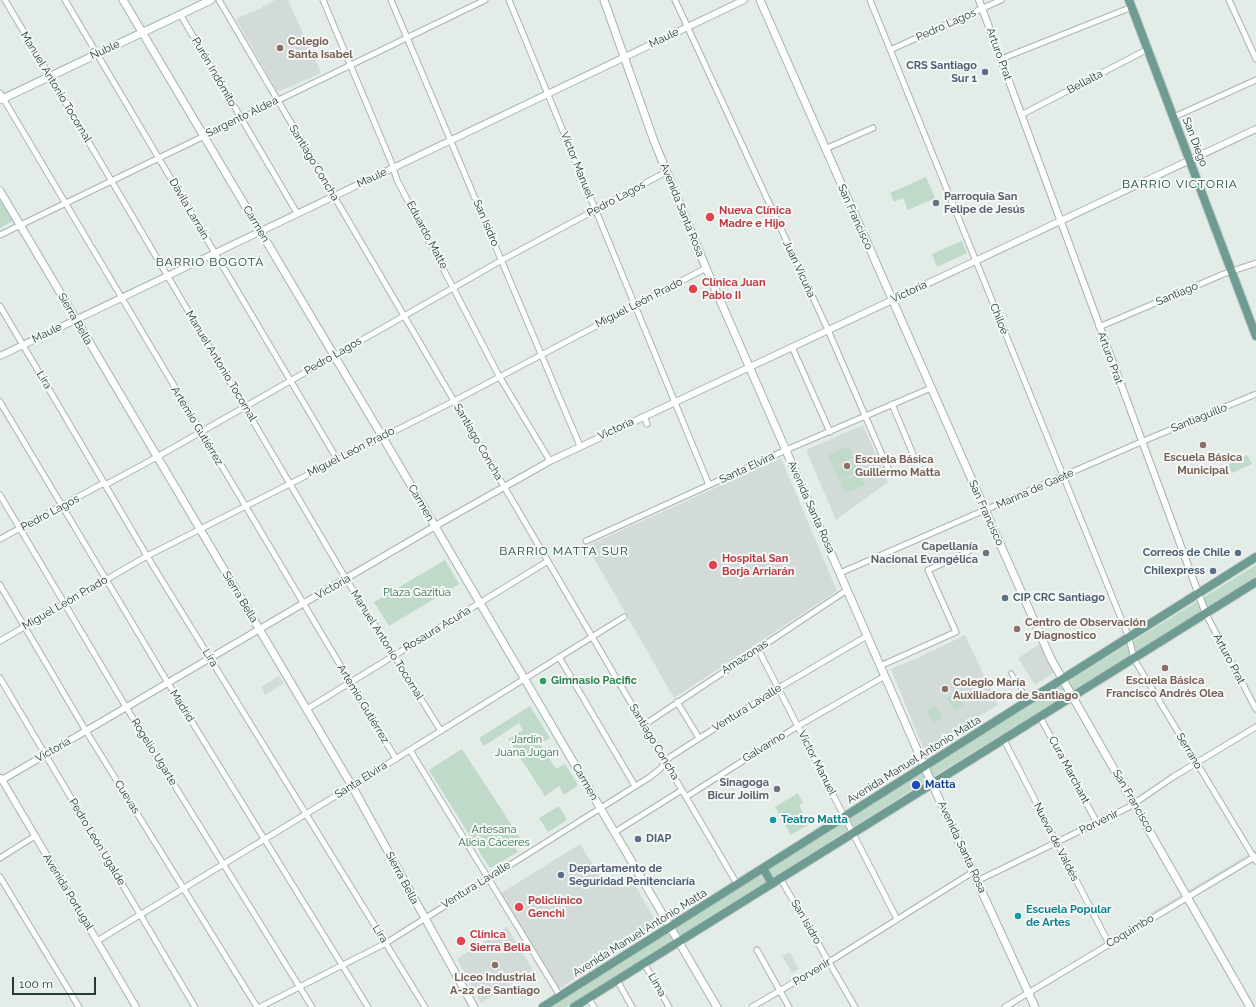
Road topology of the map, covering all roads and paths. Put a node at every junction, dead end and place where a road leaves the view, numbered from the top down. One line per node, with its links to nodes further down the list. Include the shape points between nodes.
1 (5, 0): 31 (street, Manuel Antonio Tocornal)
2 (65, 0): 26 (street, Dávila Larraín)
3 (123, 0): 22 (main road, Carmen)
4 (211, 0): 20 (main road, Ñuble)
5 (218, 0): 35 (street, Santiago Concha)
6 (323, 0): 30 (street, Eduardo Matte)
7 (391, 0): 23 (street, San Isidro)
8 (485, 0): 23 (street, Sargento Aldea)
9 (509, 0): 33 (street, Víctor Manuel)
10 (604, 0): 27 (main road, Avenida Santa Rosa)
11 (675, 0): 21 (street, Juan Vicuña)
12 (744, 0): 21 (street, Maule)
13 (760, 0): 43 (main road, San Francisco)
14 (870, 0): 25 (street, Chiloé)
15 (979, 0): 19 (street, Arturo Prat)
16 (1001, 0): 19 (street, Pedro Lagos)
17 (1229, 0): 29 (street)
18 (1131, 4): 24 (main road, San Diego); 28 (street)
19 (982, 8): 25 (street, Pedro Lagos); 28 (street, Arturo Prat)
20 (180, 14): 22 (main road, Ñuble); 38 (street, Purén Indómito)
21 (688, 27): 27 (street, Maule); 73 (street, Juan Vicuña)
22 (143, 32): 26 (main road, Ñuble); 41 (main road, Carmen)
23 (407, 38): 30 (street, Sargento Aldea); 42 (street, San Isidro)
24 (1148, 49): 36 (street, Bellalta); 37 (main road, San Diego)
25 (890, 50): 60 (street, Chiloé)
26 (97, 54): 31 (main road, Ñuble); 44 (street, Dávila Larraín)
27 (625, 57): 33 (street, Maule); 47 (main road, Avenida Santa Rosa)
28 (1001, 59): 36 (street, Arturo Prat)
29 (1256, 59)
30 (351, 65): 35 (street, Sargento Aldea); 46 (street, Eduardo Matte)
31 (50, 77): 34 (main road, Ñuble); 48 (street, Manuel Antonio Tocornal)
32 (1256, 80): 37 (street)
33 (548, 94): 42 (street, Maule); 52 (street, Víctor Manuel)
34 (1, 97): 51 (street, Artemio Gutiérrez)
35 (277, 100): 38 (street, Sargento Aldea); 50 (street, Santiago Concha)
36 (1022, 115): 54 (street, Arturo Prat)
37 (1174, 117): 45 (main road, San Diego)
38 (241, 118): 41 (street, Sargento Aldea); 53 (street, Purén Indómito)
39 (873, 128): 43 (street)
40 (1256, 129): 45 (street, Victoria)
41 (204, 136): 44 (street, Sargento Aldea); 56 (main road, Carmen)
42 (451, 140): 46 (street, Maule); 59 (street, San Isidro)
43 (825, 149): 67 (main road, San Francisco)
44 (159, 157): 48 (street, Sargento Aldea); 58 (street, Dávila Larraín)
45 (1190, 160): 54 (street, Victoria); 63 (main road, San Diego)
46 (393, 168): 50 (street, Maule); 65 (street, Eduardo Matte)
47 (666, 172): 52 (street, Pedro Lagos); 62 (main road, Avenida Santa Rosa)
48 (111, 180): 51 (street, Sargento Aldea); 64 (street, Manuel Antonio Tocornal)
49 (0, 191): 55 (main road, Sierra Bella)
50 (334, 195): 53 (street, Maule); 70 (street, Santiago Concha)
51 (65, 203): 55 (street, Sargento Aldea); 66 (street, Artemio Gutiérrez)
52 (596, 210): 59 (street, Pedro Lagos); 68 (street, Víctor Manuel)
53 (297, 213): 56 (street, Maule)
54 (1060, 221): 60 (street, Victoria); 72 (street, Arturo Prat)
55 (20, 225): 57 (street, Sargento Aldea); 71 (main road, Sierra Bella)
56 (260, 230): 58 (street, Maule); 79 (main road, Carmen)
57 (0, 235)
58 (214, 252): 64 (street, Maule); 82 (street, Dávila Larraín)
59 (502, 260): 65 (street, Pedro Lagos); 77 (street, San Isidro)
60 (976, 261): 67 (street, Victoria); 104 (street, Chiloé)
61 (1256, 263): 63 (street, Santiago)
62 (706, 268): 68 (street, Miguel León Prado); 80 (main road, Avenida Santa Rosa)
63 (1232, 271): 72 (street, Santiago); 74 (main road, San Diego)
64 (167, 275): 66 (street, Maule); 89 (street, Manuel Antonio Tocornal)
65 (454, 287): 70 (street, Pedro Lagos); 81 (street, Eduardo Matte)
66 (121, 297): 71 (street, Maule); 93 (street, Artemio Gutiérrez)
67 (892, 300): 73 (street, Victoria); 83 (main road, San Francisco)
68 (635, 305): 77 (street, Miguel León Prado); 87 (street, Víctor Manuel)
69 (0, 306): 75 (street, Lira)
70 (404, 316): 79 (street, Pedro Lagos); 85 (street, Santiago Concha)
71 (75, 319): 75 (street, Maule); 99 (main road, Sierra Bella)
72 (1099, 327): 96 (street, Arturo Prat)
73 (828, 330): 76 (street, Victoria); 91 (street, Juan Vicuña)
74 (1256, 336)
75 (23, 345): 78 (street, Maule); 106 (street, Lira)
76 (792, 347): 80 (street, Victoria); 94 (street)
77 (541, 354): 81 (street, Miguel León Prado); 97 (street, San Isidro)
78 (0, 356)
79 (334, 356): 82 (street, Pedro Lagos); 95 (main road, Carmen)
80 (749, 367): 87 (street, Victoria); 98 (main road, Avenida Santa Rosa)
81 (500, 376): 85 (street, Miguel León Prado); 102 (street, Eduardo Matte)
82 (290, 381): 89 (street, Pedro Lagos); 100 (street, Dávila Larraín)
83 (931, 388): 88 (street, Santa Elvira); 112 (main road, San Francisco)
84 (1256, 394): 96 (street, Santiaguillo)
85 (454, 400): 95 (street, Miguel León Prado); 108 (street, Santiago Concha)
86 (0, 402): 110 (street, Madrid)
87 (675, 402): 90 (street, Victoria); 107 (street, Víctor Manuel)
88 (892, 404): 91 (street, Santa Elvira); 101 (street)
89 (245, 407): 93 (street, Pedro Lagos); 105 (street, Manuel Antonio Tocornal)
90 (644, 416): 92 (street); 97 (street, Victoria)
91 (865, 416): 94 (street, Santa Elvira); 103 (street, Juan Vicuña)
92 (647, 424)
93 (200, 432): 99 (street, Pedro Lagos); 111 (street, Artemio Gutiérrez)
94 (830, 432): 98 (street, Santa Elvira)
95 (382, 436): 100 (street, Miguel León Prado); 113 (main road, Carmen)
96 (1141, 442): 104 (street, Marina de Gaete); 128 (street, Arturo Prat)
97 (580, 446): 102 (street, Victoria)
98 (786, 450): 107 (street, Santa Elvira); 122 (main road, Avenida Santa Rosa)
99 (157, 457): 106 (street, Pedro Lagos); 115 (main road, Sierra Bella)
100 (337, 459): 105 (street, Miguel León Prado)
101 (915, 459)
102 (550, 461): 108 (street, Victoria)
103 (890, 473)
104 (1063, 476): 112 (street, Marina de Gaete); 138 (street, Chiloé)
105 (290, 483): 111 (street, Miguel León Prado); 124 (street, Manuel Antonio Tocornal)
106 (105, 484): 110 (street, Pedro Lagos); 119 (street, Lira)
107 (709, 485): 117 (street, Santa Elvira)
108 (505, 487): 113 (street, Victoria); 121 (street, Santiago Concha)
109 (0, 495): 114 (street, Rogelio Ugarte)
110 (62, 506): 114 (street, Pedro Lagos); 123 (street, Madrid)
111 (244, 506): 115 (street, Miguel León Prado); 131 (street, Artemio Gutiérrez)
112 (985, 510): 122 (street, Marina de Gaete); 150 (main road, San Francisco)
113 (435, 527): 124 (street, Victoria); 130 (main road, Carmen)
114 (20, 529): 116 (street, Pedro Lagos); 129 (street, Rogelio Ugarte)
115 (199, 530): 119 (street, Miguel León Prado); 135 (main road, Sierra Bella)
116 (0, 539)
117 (586, 541)
118 (968, 552): 145 (street, via 928,570 956,632)
119 (147, 556): 123 (street, Miguel León Prado); 143 (street, Lira)
120 (1256, 558): 128 (main road, Avenida Manuel Antonio Matta)
121 (548, 561): 130 (street, Rosaura Acuña); 137 (street, Santiago Concha)
122 (840, 573): 127 (main road, Avenida Santa Rosa)
123 (105, 579): 129 (street, Miguel León Prado); 152 (street, Madrid)
124 (346, 579): 131 (street, Victoria); 141 (street, Manuel Antonio Tocornal)
125 (1256, 582): 132 (main road)
126 (0, 585): 134 (street, Cuevas)
127 (847, 590): 136 (main road, Avenida Santa Rosa); 140 (street, Amazonas)
128 (1198, 595): 132 (street, Arturo Prat); 138 (main road, Avenida Manuel Antonio Matta)
129 (64, 603): 134 (street, Miguel León Prado); 157 (street, Rogelio Ugarte)
130 (480, 603): 141 (street, Rosaura Acuña); 149 (main road, Carmen)
131 (303, 604): 135 (street, Victoria); 151 (street, Artemio Gutiérrez)
132 (1206, 614): 144 (main road); 159 (street, Arturo Prat)
133 (624, 616): 137 (street, Santa Elvira)
134 (24, 626): 139 (street, Miguel León Prado); 164 (street, Cuevas)
135 (260, 630): 143 (street, Victoria); 158 (main road, Sierra Bella)
136 (867, 636): 145 (main road, Avenida Santa Rosa); 153 (street, Ventura Lavalle)
137 (591, 637): 142 (street, Santa Elvira); 161 (street, Santiago Concha)
138 (1129, 638): 144 (street, Serrano); 150 (main road, Avenida Manuel Antonio Matta)
139 (0, 641)
140 (758, 649): 153 (street, Víctor Manuel); 156 (street, Amazonas)
141 (394, 655): 151 (street, Rosaura Acuña); 165 (street, Manuel Antonio Tocornal)
142 (559, 657): 149 (street, Santa Elvira); 177 (street)
143 (211, 658): 152 (street, Victoria); 182 (street, Lira)
144 (1134, 658): 154 (main road); 172 (street, Serrano)
145 (880, 666): 147 (main road, Avenida Santa Rosa)
146 (1011, 673): 155 (street)
147 (885, 676): 162 (street, Galvarino); 173 (main road, Avenida Santa Rosa)
148 (0, 678): 169 (street, Pedro León Ugalde)
149 (524, 679): 165 (street, Santa Elvira); 181 (main road, Carmen)
150 (1062, 680): 154 (main road, San Francisco); 155 (main road, Avenida Manuel Antonio Matta)
151 (350, 682): 158 (street, Rosaura Acuña); 170 (street, Artemio Gutiérrez)
152 (168, 683): 157 (street, Victoria); 188 (street, Madrid)
153 (778, 688): 162 (street, Víctor Manuel); 166 (street, Ventura Lavalle)
154 (1073, 696): 160 (main road); 180 (main road, San Francisco)
155 (1029, 700): 173 (main road, Avenida Manuel Antonio Matta)
156 (677, 702): 161 (street, Amazonas); 166 (street)
157 (126, 708): 164 (street, Victoria); 192 (street, Rogelio Ugarte)
158 (307, 709): 176 (main road, Sierra Bella)
159 (1256, 709)
160 (1040, 717): 167 (main road); 184 (street, Cura Marchant)
161 (644, 725): 171 (street, Santiago Concha)
162 (798, 726): 179 (street, Galvarino); 183 (street, Víctor Manuel)
163 (1256, 727): 172 (street, Porvenir)
164 (86, 731): 169 (street, Victoria); 201 (street, Cuevas)
165 (440, 731): 168 (street, Santa Elvira)
166 (699, 738): 171 (street, Ventura Lavalle)
167 (1004, 740): 175 (main road); 189 (street, Nueva de Valdés)
168 (410, 750): 170 (street, Santa Elvira); 196 (street)
169 (46, 755): 174 (street, Victoria); 203 (street, Pedro León Ugalde)
170 (396, 759): 176 (street, Santa Elvira)
171 (666, 762): 177 (street, Ventura Lavalle); 178 (street, Santiago Concha)
172 (1196, 762): 180 (street, Porvenir); 191 (street, Serrano)
173 (924, 766): 175 (main road, Avenida Santa Rosa); 183 (main road, Avenida Manuel Antonio Matta)
174 (1, 779): 187 (street, Avenida Portugal)
175 (932, 784): 186 (main road); 194 (main road, Avenida Santa Rosa)
176 (352, 786): 182 (street, Santa Elvira); 204 (main road, Sierra Bella)
177 (635, 786): 181 (street, Ventura Lavalle)
178 (682, 790): 179 (street, Santiago Concha); 185 (street)
179 (686, 797): 199 (street, Santiago Concha)
180 (1135, 804): 184 (street, Porvenir); 202 (main road, San Francisco)
181 (600, 808): 185 (main road, Carmen); 196 (street, Ventura Lavalle)
182 (306, 814): 188 (street, Santa Elvira); 208 (street, Lira)
183 (844, 817): 186 (street, Víctor Manuel); 193 (main road, Avenida Manuel Antonio Matta)
184 (1097, 823): 189 (street, Porvenir)
185 (615, 832): 206 (main road, Carmen)
186 (853, 833): 197 (main road); 205 (street, Víctor Manuel)
187 (35, 836): 190 (street); 207 (street, Avenida Portugal)
188 (264, 839): 192 (street, Santa Elvira); 214 (street, Madrid)
189 (1056, 842): 198 (street, Porvenir); 210 (street, Nueva de Valdés)
190 (0, 858)
191 (1255, 858): 202 (street, Coquimbo)
192 (223, 864): 201 (street, Santa Elvira); 216 (street, Rogelio Ugarte)
193 (762, 868): 199 (main road, Avenida Manuel Antonio Matta); 200 (main road)
194 (973, 872): 198 (main road, Avenida Santa Rosa); 205 (street, Porvenir)
195 (0, 877): 221 (street)
196 (488, 878): 204 (street, Ventura Lavalle); 219 (street)
197 (780, 878): 200 (main road); 212 (street, San Isidro)
198 (977, 881): 218 (main road, Avenida Santa Rosa)
199 (737, 884): 206 (main road, Avenida Manuel Antonio Matta)
200 (772, 884): 209 (main road)
201 (183, 889): 203 (street, Santa Elvira); 224 (street, Cuevas)
202 (1188, 897): 210 (street, Coquimbo); 241 (main road, San Francisco)
203 (140, 915): 207 (street, Santa Elvira); 223 (street, Pedro León Ugalde)
204 (424, 918): 208 (street, Ventura Lavalle); 229 (main road, Sierra Bella)
205 (897, 919): 212 (street, Porvenir)
206 (670, 926): 209 (main road, Carmen); 219 (main road, Avenida Manuel Antonio Matta)
207 (97, 941): 222 (street, Avenida Portugal)
208 (386, 942): 214 (street, Ventura Lavalle); 228 (street, Lira)
209 (679, 942): 213 (main road); 235 (main road, Carmen)
210 (1109, 944): 218 (street, Coquimbo)
211 (757, 950): 217 (street)
212 (829, 962): 217 (street, Porvenir); 238 (street, San Isidro)
213 (644, 963): 215 (main road); 234 (street, Lima)
214 (342, 965): 216 (street, Ventura Lavalle); 227 (street, Madrid)
215 (616, 980): 220 (main road); 233 (street)
216 (300, 987): 225 (street, Ventura Lavalle); 226 (street, Rogelio Ugarte)
217 (780, 991): 236 (street, Porvenir); 237 (street)
218 (1029, 993): 239 (street, Coquimbo); 240 (main road, Avenida Santa Rosa)
219 (560, 996): 230 (main road, Avenida Manuel Antonio Matta)
220 (588, 998): 231 (main road); 232 (street)
221 (79, 1007)
222 (136, 1007)
223 (195, 1007)
224 (257, 1007)
225 (260, 1007)
226 (312, 1007)
227 (368, 1007)
228 (425, 1007)
229 (474, 1007)
230 (543, 1007)
231 (574, 1007)
232 (594, 1007)
233 (632, 1007)
234 (669, 1007)
235 (717, 1007)
236 (752, 1007)
237 (790, 1007)
238 (855, 1007)
239 (1005, 1007)
240 (1035, 1007)
241 (1250, 1007)

